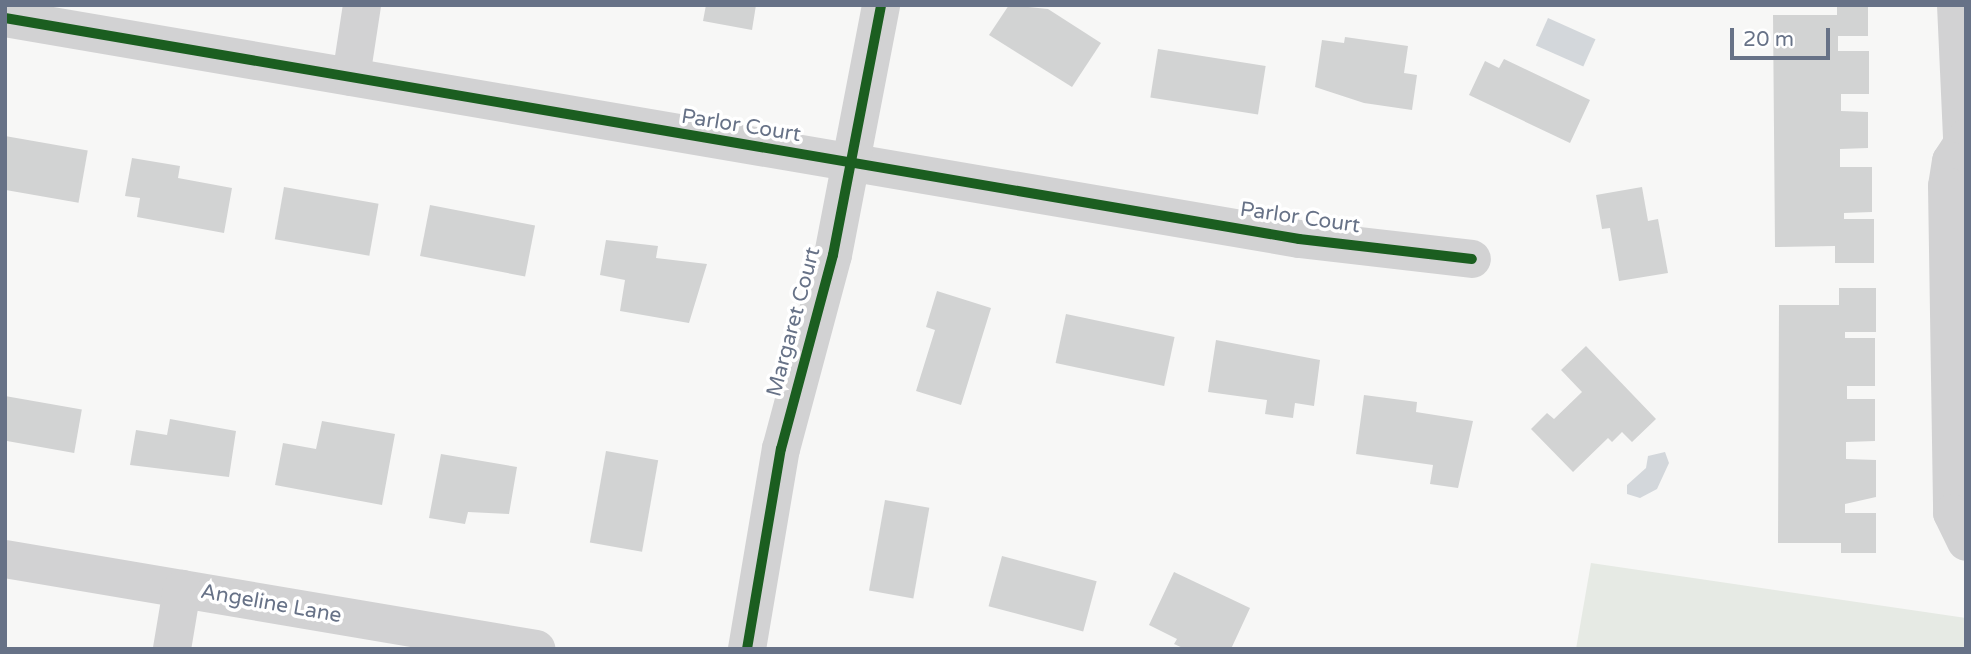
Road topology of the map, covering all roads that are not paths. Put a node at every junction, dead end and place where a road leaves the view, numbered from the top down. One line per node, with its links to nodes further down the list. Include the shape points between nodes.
1 (362, 5): 5 (street)
2 (881, 5): 7 (street, Margaret Court)
3 (1956, 5): 6 (street)
4 (5, 18): 5 (street, Parlor Court)
5 (351, 77): 7 (street, Parlor Court)
6 (1964, 138): 9 (street, via 1951,161 1947,200 1952,513)
7 (852, 164): 8 (street, Parlor Court, via 1300,239); 14 (street, Margaret Court, via 791,400)
8 (1472, 259)
9 (1966, 542)
10 (5, 559): 11 (street, Angeline Lane)
11 (182, 589): 12 (street); 13 (street, Angeline Lane)
12 (172, 649)
13 (536, 649)
14 (747, 649)

